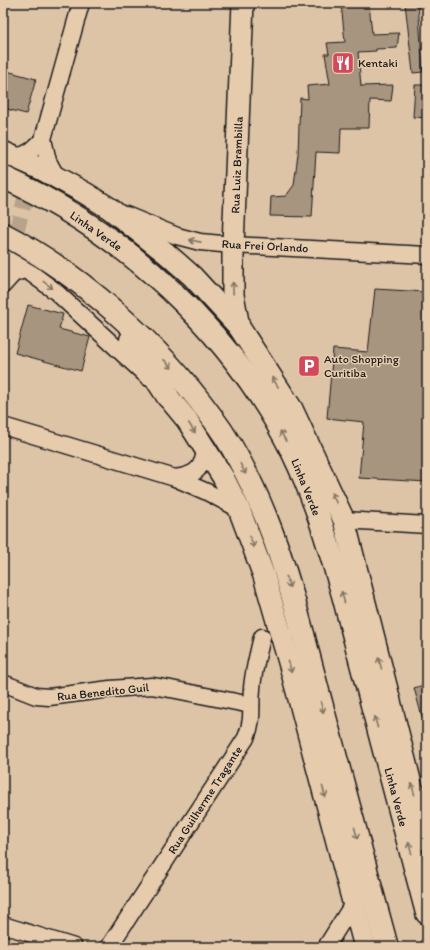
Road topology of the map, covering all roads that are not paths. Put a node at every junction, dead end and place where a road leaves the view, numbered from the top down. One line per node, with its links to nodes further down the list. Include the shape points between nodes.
1 (81, 3): 3 (street)
2 (243, 3): 9 (main road, Rua Luiz Brambilla)
3 (43, 139): 4 (street, via 23,156); 5 (street, via 48,161)
4 (9, 155): 5 (main road, Linha Verde)
5 (56, 176): 7 (main road, Linha Verde)
6 (3, 177): 28 (highway, Linha Verde, one-way to 6, via 329,550 312,498 275,421 223,346 154,275 114,242 78,218 46,198)
7 (109, 208): 9 (street, Rua Frei Orlando, one-way to 7, via 186,239); 15 (main road, Linha Verde, via 187,272)
8 (3, 234): 14 (highway, via 65,272)
9 (233, 245): 10 (street, Rua Frei Orlando); 15 (main road, Rua Luiz Brambilla, one-way to 9, via 233,288)
10 (427, 255)
11 (3, 257): 12 (street)
12 (24, 270): 13 (street, via 13,274); 16 (street, one-way to 16, via 67,301)
13 (3, 285)
14 (109, 307): 16 (highway); 34 (highway, one-way to 34, via 166,362 213,417 252,486 266,518 291,590)
15 (239, 327): 21 (main road, Linha Verde, one-way to 15, via 292,409)
16 (168, 396): 18 (main road, one-way to 18)
17 (3, 426): 19 (street)
18 (206, 448): 19 (street, via 203,461 194,473); 20 (main road)
19 (175, 478): 20 (street)
20 (239, 509): 27 (main road, one-way to 27, via 280,627)
21 (344, 520): 22 (street); 26 (main road, Linha Verde, one-way to 21)
22 (427, 525)
23 (262, 637): 25 (street, Rua Guilherme Tragante, via 253,680)
24 (3, 683): 25 (street, Rua Benedito Guil, via 36,696 49,697 152,686)
25 (251, 705): 31 (street, Rua Guilherme Tragante, via 252,718 246,738)
26 (427, 840)
27 (354, 904): 32 (street); 33 (main road)
28 (427, 913)
29 (3, 926): 30 (street)
30 (74, 947)
31 (109, 947)
32 (326, 947)
33 (365, 947)
34 (387, 947)

